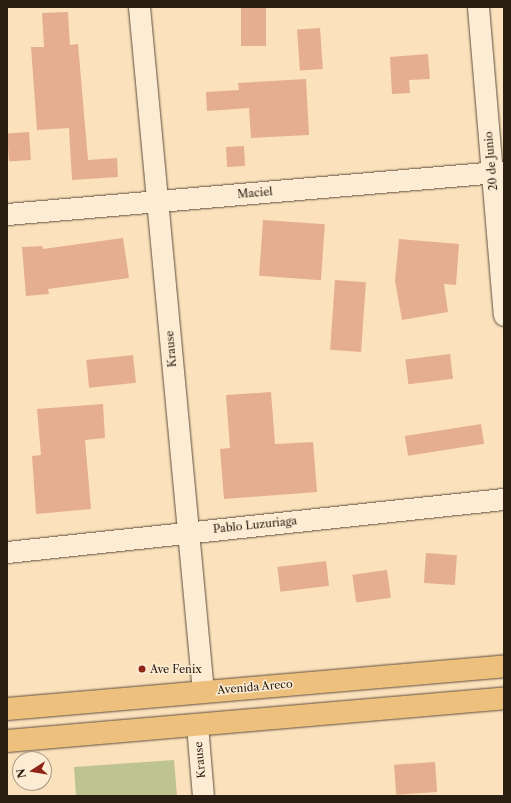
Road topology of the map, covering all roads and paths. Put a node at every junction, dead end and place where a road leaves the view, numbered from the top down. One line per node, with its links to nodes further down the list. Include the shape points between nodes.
1 (139, 7): 4 (street, Krause)
2 (478, 7): 3 (street, 20 de Junio)
3 (498, 172): 4 (street, Maciel); 6 (street, 20 de Junio)
4 (157, 201): 5 (street, Maciel); 8 (street, Krause)
5 (7, 214)
6 (504, 315)
7 (504, 499): 8 (street, Pablo Luzuriaga)
8 (188, 532): 9 (street, Pablo Luzuriaga); 11 (street, Krause)
9 (7, 552)
10 (504, 666): 11 (main road, Avenida Areco)
11 (203, 692): 13 (main road, Avenida Areco)
12 (504, 698): 14 (main road)
13 (7, 709)
14 (197, 725): 15 (main road); 16 (street, Krause)
15 (7, 741)
16 (203, 796)

